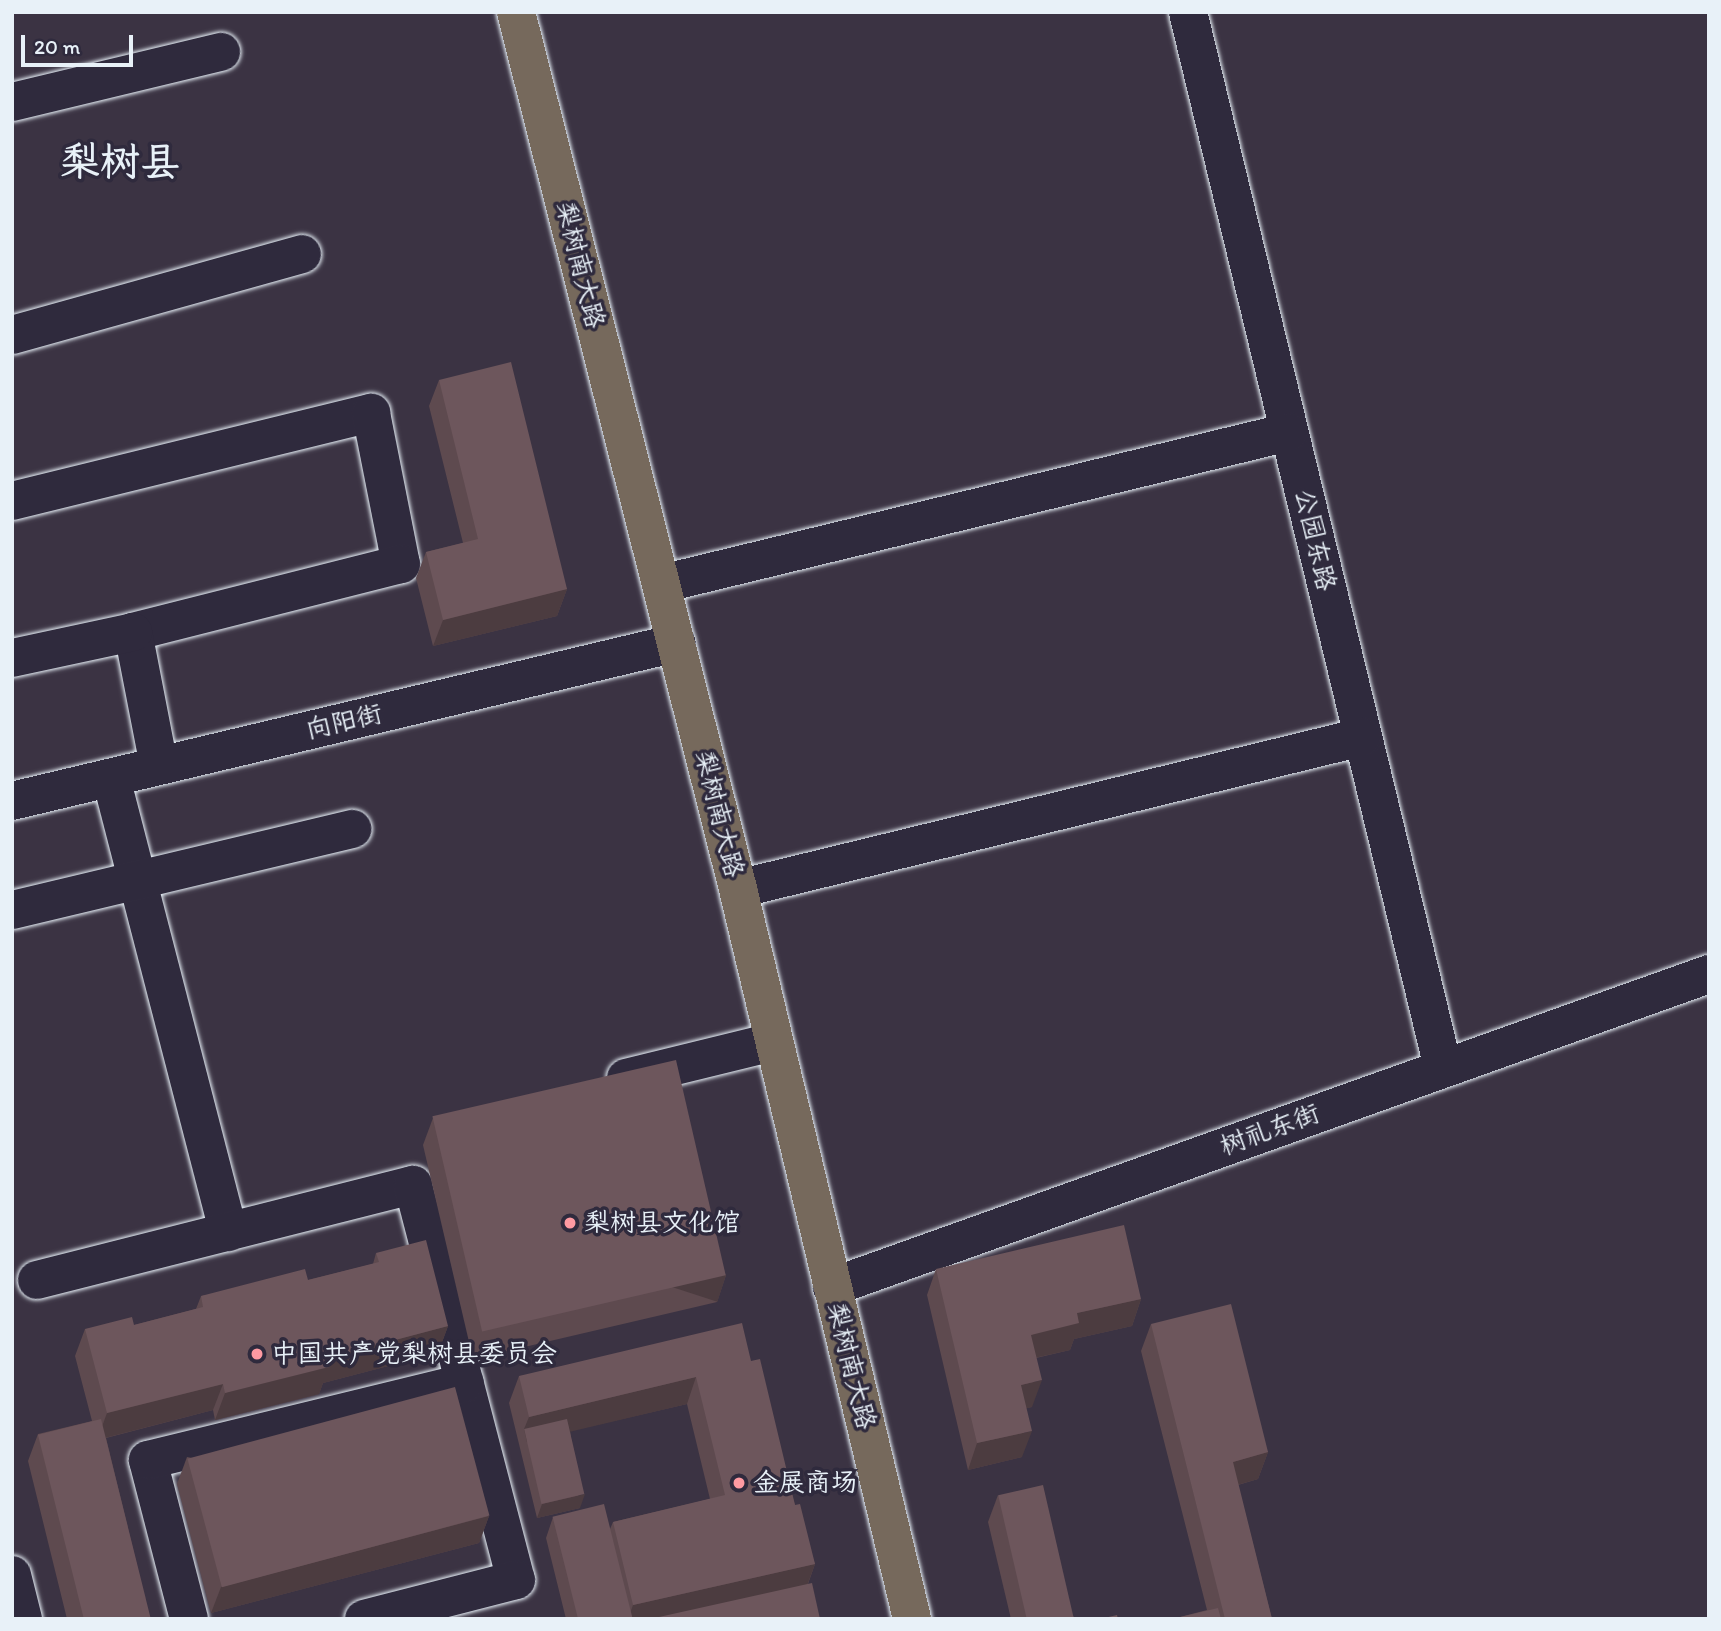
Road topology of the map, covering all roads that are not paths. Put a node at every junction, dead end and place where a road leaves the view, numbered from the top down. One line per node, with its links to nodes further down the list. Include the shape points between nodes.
1 (516, 12): 9 (highway, 梨树南大路)
2 (1188, 12): 7 (street, 公园东路)
3 (221, 52): 4 (street)
4 (12, 102)
5 (303, 254): 6 (street)
6 (12, 335)
7 (1289, 432): 9 (street); 13 (street, 公园东路)
8 (12, 501): 10 (street, via 371,413 401,564)
9 (661, 584): 11 (highway, 梨树南大路)
10 (133, 632): 12 (street); 14 (street)
11 (677, 643): 14 (street, 向阳街); 19 (highway, 梨树南大路)
12 (12, 658)
13 (1362, 737): 19 (street); 23 (street, 公园东路)
14 (159, 766): 15 (street, 向阳街)
15 (111, 778): 16 (street, 向阳街); 18 (street)
16 (12, 801)
17 (352, 829): 18 (street)
18 (138, 880): 20 (street); 25 (street)
19 (738, 889): 22 (highway, 梨树南大路)
20 (12, 910)
21 (1709, 974): 23 (street, 树礼东街)
22 (774, 1042): 24 (street); 27 (highway, 梨树南大路)
23 (1443, 1068): 27 (street, 树礼东街)
24 (585, 1088)
25 (229, 1232): 26 (street); 28 (street, via 414,1185)
26 (37, 1280)
27 (832, 1287): 33 (highway, 梨树南大路)
28 (465, 1382): 31 (street, via 148,1460); 32 (street, via 516,1580)
29 (12, 1575): 30 (street)
30 (23, 1619)
31 (189, 1619)
32 (364, 1619)
33 (912, 1619)

